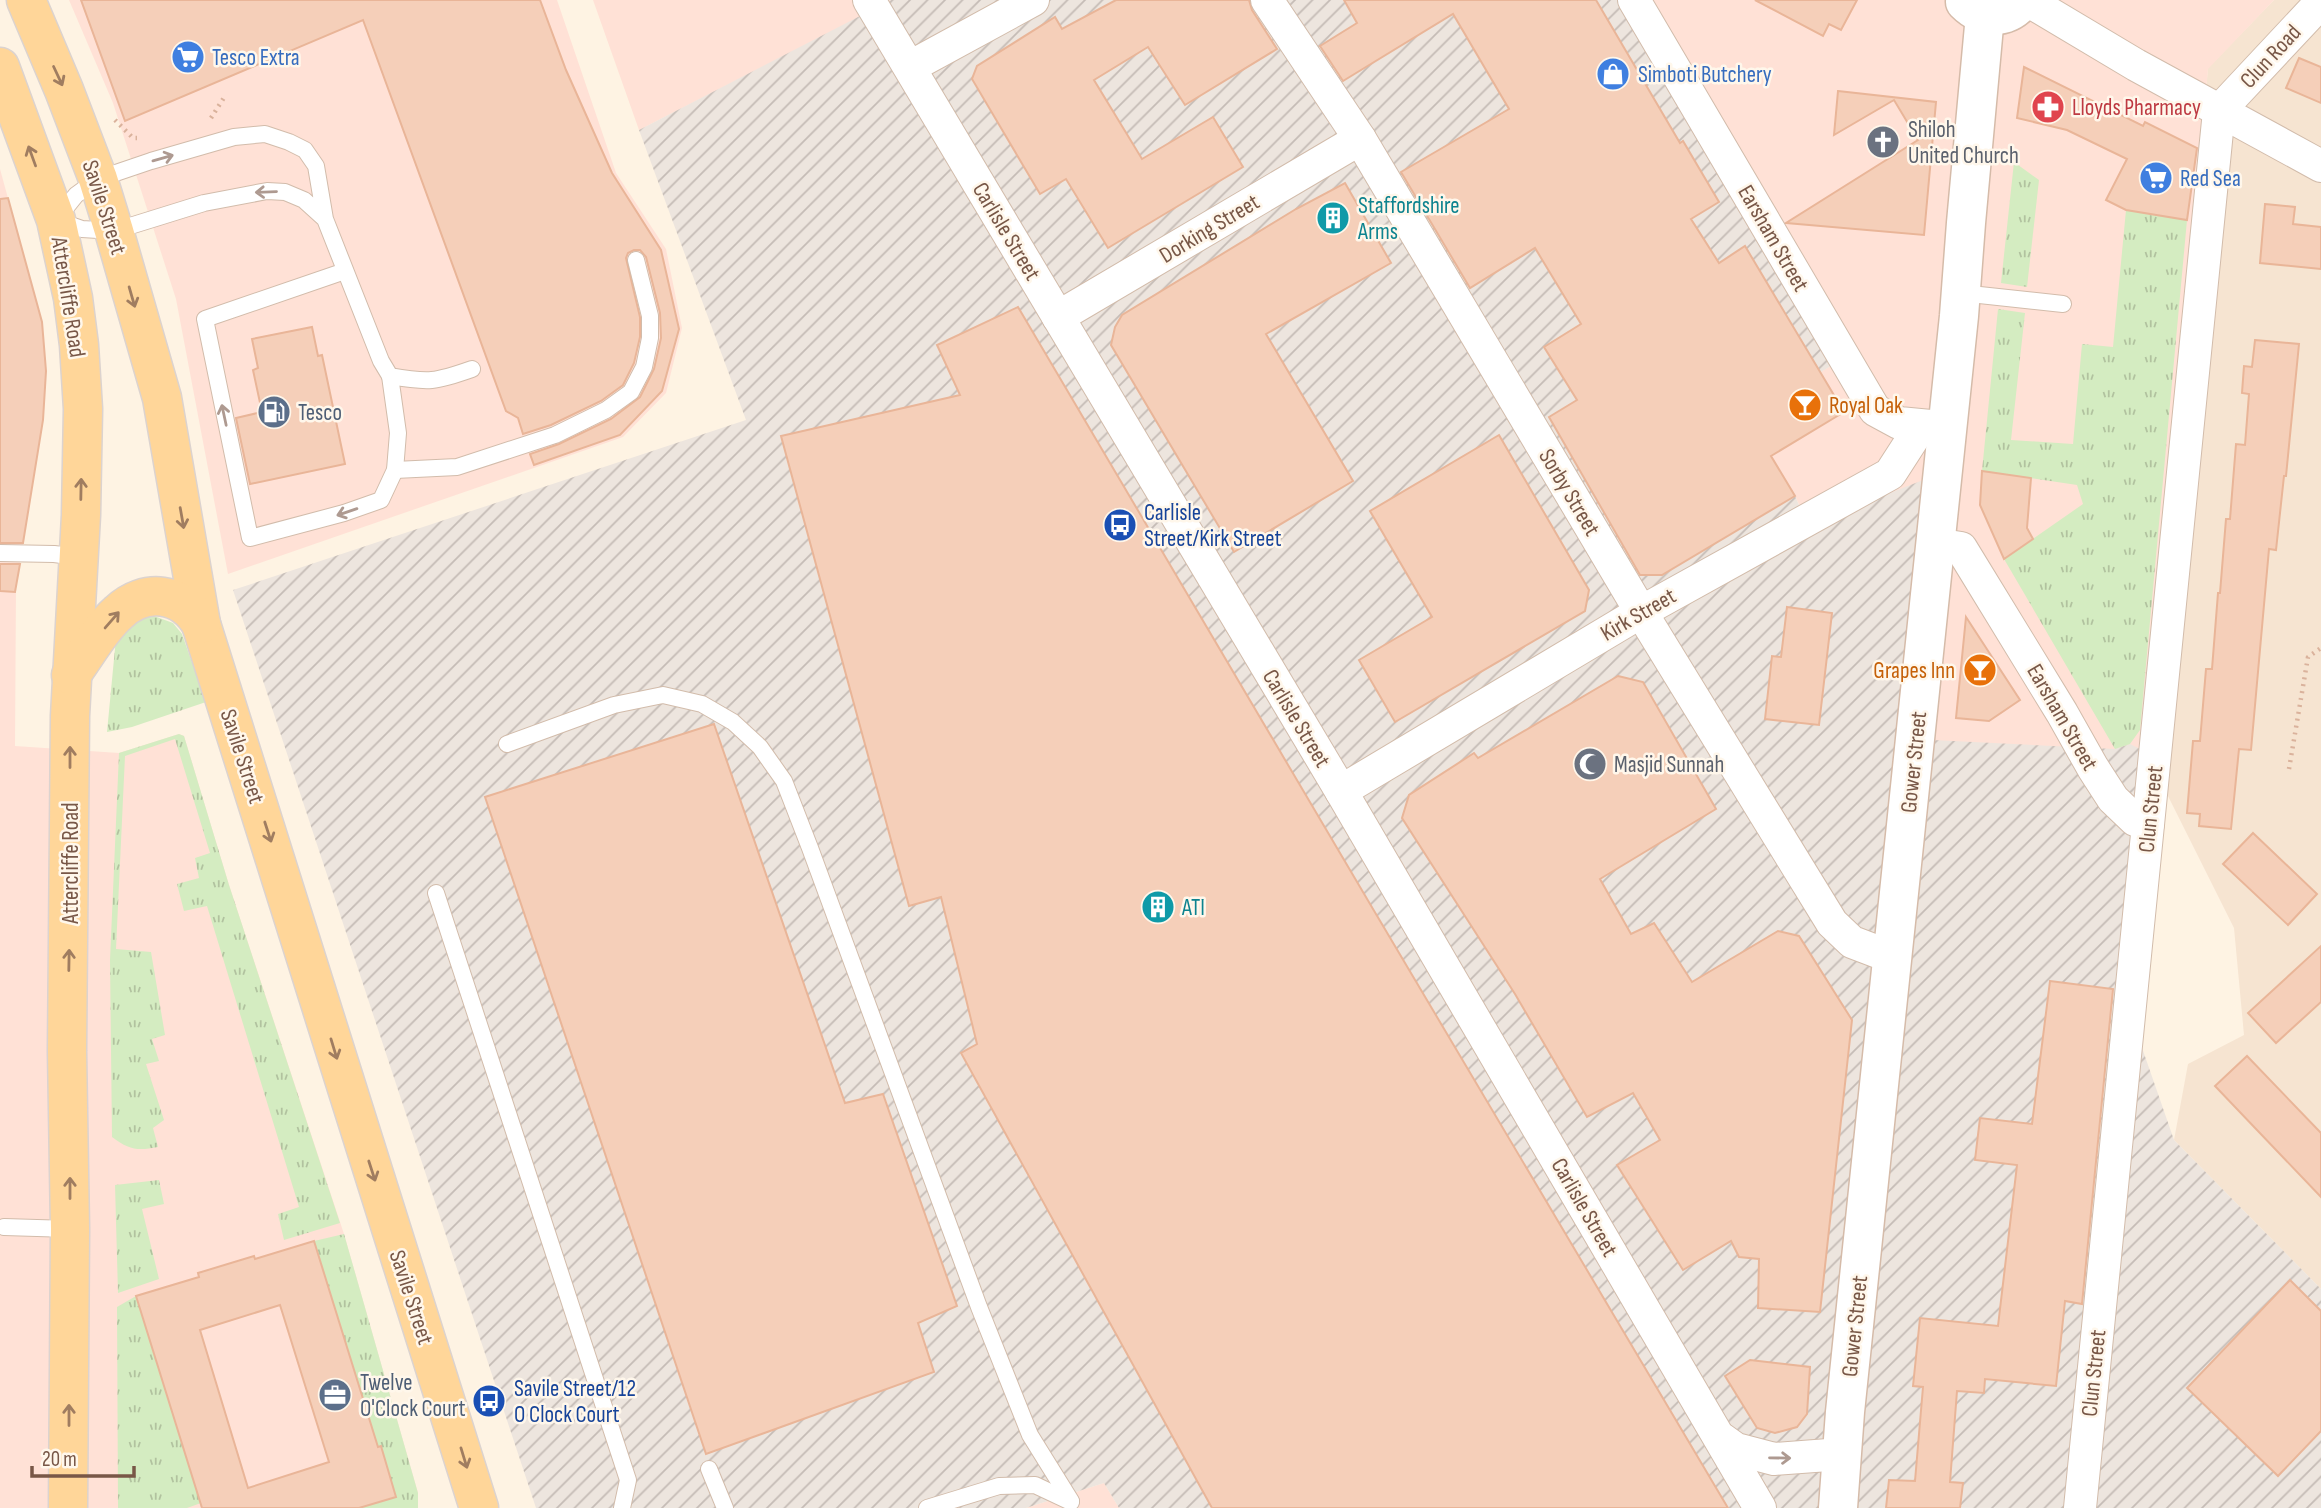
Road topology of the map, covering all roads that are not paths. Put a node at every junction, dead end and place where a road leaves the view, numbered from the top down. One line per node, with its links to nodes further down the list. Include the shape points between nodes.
1 (26, 0): 14 (main road, Savile Street, one-way to 14)
2 (869, 0): 10 (street, Carlisle Street)
3 (1033, 0): 10 (street)
4 (1267, 0): 12 (street, Sorby Street)
5 (1634, 0): 25 (street, Earsham Street, via 1875,410 1899,423)
6 (2025, 0): 8 (main road, via 1997,16); 11 (street)
7 (2321, 2): 11 (street, Clun Road)
8 (1975, 8): 20 (main road, Gower Street)
9 (0, 67): 16 (main road, one-way to 9)
10 (910, 67): 22 (street, Carlisle Street)
11 (2219, 111): 13 (street); 35 (street, Clun Street)
12 (1360, 139): 22 (street, Dorking Street); 30 (street, Sorby Street)
13 (2321, 166)
14 (98, 179): 15 (lane, one-way to 15, via 234,137 265,134 305,150 316,166); 16 (lane, via 76,195); 17 (main road, Savile Street)
15 (325, 219): 17 (lane, one-way to 17, via 304,200 267,191); 19 (lane)
16 (55, 220): 17 (lane, via 82,229); 29 (main road, Attercliffe Road, one-way to 16, via 84,435 79,345)
17 (114, 231): 31 (main road, Savile Street, one-way to 31, via 162,398)
18 (636, 260): 26 (lane, via 650,316 650,338 644,367 631,392 555,435 457,467)
19 (345, 271): 24 (lane); 26 (lane, one-way to 19, via 381,500 250,538 205,319)
20 (1961, 293): 21 (lane); 25 (main road, Gower Street)
21 (2063, 304)
22 (1058, 317): 34 (street, Carlisle Street)
23 (472, 369): 24 (lane, via 437,381)
24 (390, 376): 26 (lane, via 398,432)
25 (1934, 427): 27 (main road, Gower Street); 30 (street, Kirk Street, via 1890,474)
26 (395, 470)
27 (1935, 544): 35 (street, Earsham Street, via 1961,548 2113,799 2135,820); 37 (main road, Gower Street)
28 (0, 553): 29 (lane)
29 (78, 557): 32 (main road, Attercliffe Road)
30 (1641, 611): 34 (street, Kirk Street); 37 (street, Sorby Street, via 1832,923 1853,942)
31 (201, 624): 32 (main road, one-way to 31, via 110,621 132,603 171,597 188,607); 45 (main road, Savile Street, one-way to 45)
32 (71, 675): 39 (main road, Attercliffe Road, one-way to 32)
33 (508, 744): 43 (lane, via 614,705 663,695 702,704 733,722 760,747 783,781 810,848 1030,1435)
34 (1341, 791): 40 (street, Carlisle Street)
35 (2148, 824): 51 (street, Clun Street)
36 (436, 893): 46 (lane, via 628,1480)
37 (1894, 958): 41 (main road, Gower Street)
38 (4, 1227): 39 (lane)
39 (70, 1229): 44 (main road, Attercliffe Road, one-way to 39)
40 (1721, 1439): 41 (street, one-way to 41, via 1774,1459); 49 (street, Carlisle Street)
41 (1842, 1454): 50 (main road, Gower Street)
42 (709, 1469): 47 (lane)
43 (1073, 1505): 48 (lane, via 1035,1485 999,1486)
44 (68, 1508)
45 (479, 1508)
46 (622, 1508)
47 (726, 1508)
48 (927, 1508)
49 (1760, 1508)
50 (1838, 1508)
51 (2080, 1508)

